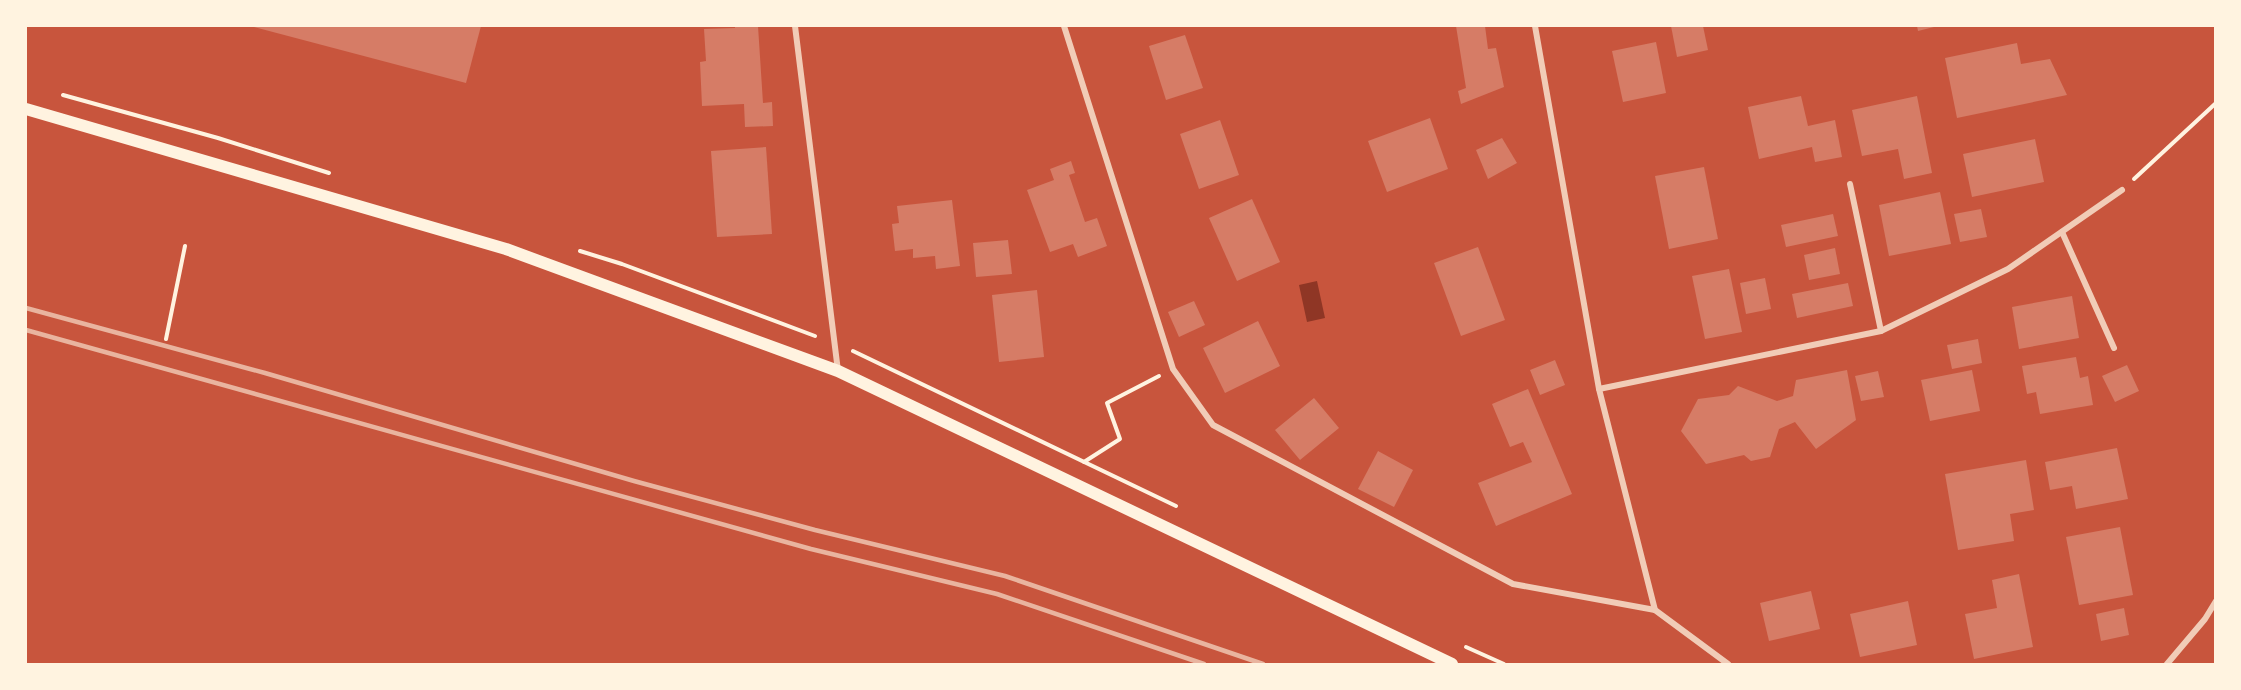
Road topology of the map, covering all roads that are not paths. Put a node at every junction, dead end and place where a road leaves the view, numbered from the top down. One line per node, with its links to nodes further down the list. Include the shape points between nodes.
1 (795, 26): 10 (street)
2 (1064, 26): 13 (street, via 1173,369 1213,425 1514,584)
3 (1536, 26): 11 (street)
4 (26, 109): 10 (main road, via 506,249)
5 (1850, 184): 8 (street)
6 (2122, 190): 7 (street)
7 (2062, 232): 8 (street, via 2008,269); 9 (street)
8 (1881, 331): 11 (street)
9 (2114, 348)
10 (838, 371): 14 (main road)
11 (1599, 389): 13 (street)
12 (2216, 600): 16 (street)
13 (1655, 610): 15 (street)
14 (1452, 664)
15 (1728, 664)
16 (2167, 664)

